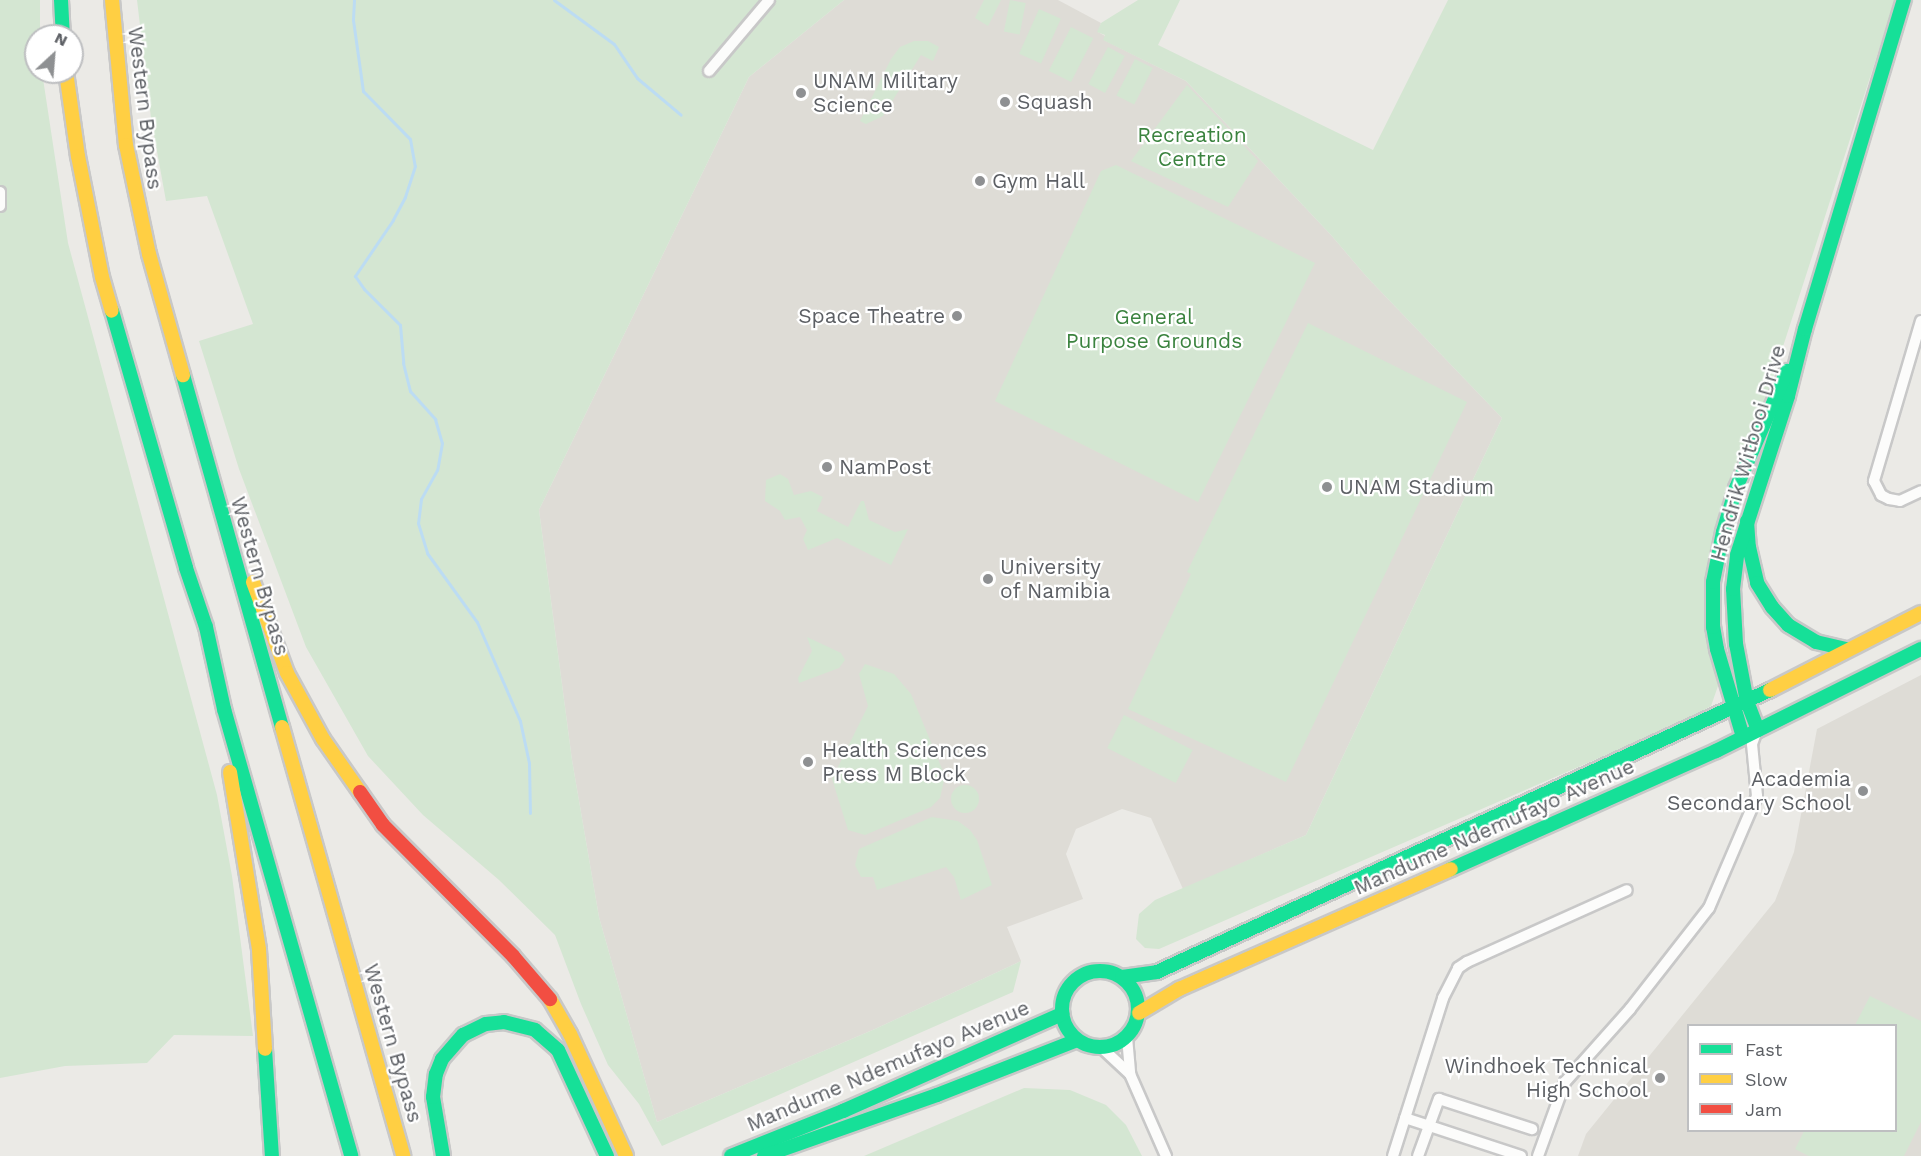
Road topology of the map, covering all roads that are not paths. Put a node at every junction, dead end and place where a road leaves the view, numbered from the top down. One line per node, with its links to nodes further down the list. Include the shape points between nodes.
1 (61, 0): 5 (main road)
2 (112, 0): 11 (main road, Western Bypass, via 126,144 139,216)
3 (769, 0): 6 (street)
4 (1904, 0): 12 (main road, Hendrik Witbooi Drive)
5 (62, 24)
6 (709, 71)
7 (68, 84): 16 (main road, via 102,277)
8 (0, 192): 9 (street)
9 (0, 206)
10 (1921, 321): 13 (street, via 1875,481 1881,495 1889,499 1900,501)
11 (168, 323): 36 (main road, Western Bypass); 39 (main road, via 268,627 313,722 383,825 548,996 570,1034)
12 (1805, 329): 14 (main road, Hendrik Witbooi Drive, via 1788,396); 20 (main road, Hendrik Witbooi Drive, via 1736,488 1717,560 1713,627)
13 (1916, 494)
14 (1747, 521): 18 (main road, via 1757,583 1772,607 1788,625 1816,642); 19 (main road, Hendrik Witbooi Drive, via 1737,555 1733,590 1736,644)
15 (1921, 613): 18 (main road, Mandume Ndemufayo Avenue)
16 (206, 627): 34 (main road, via 255,916); 35 (main road, via 227,719)
17 (1921, 649): 21 (main road, Mandume Ndemufayo Avenue)
18 (1847, 650): 19 (main road, Mandume Ndemufayo Avenue)
19 (1747, 702): 20 (main road, Mandume Ndemufayo Avenue); 21 (main road, Hendrik Witbooi Drive)
20 (1733, 709): 22 (main road, Hendrik Witbooi Drive); 24 (main road, Mandume Ndemufayo Avenue, via 1157,972)
21 (1758, 730): 22 (main road, Mandume Ndemufayo Avenue)
22 (1748, 741): 25 (main road, Mandume Ndemufayo Avenue, via 1179,989); 46 (street, via 1757,796 1710,908 1630,1009 1565,1082)
23 (1627, 890): 31 (street, via 1458,968 1443,998)
24 (1122, 977): 25 (main road, via 1136,994); 26 (main road, Mandume Ndemufayo Avenue, via 1099,971 1085,974 1070,985 1063,1002)
25 (1139, 1013): 27 (main road)
26 (1064, 1021): 28 (main road); 40 (main road, Mandume Ndemufayo Avenue)
27 (1126, 1037): 29 (main road, via 1115,1045); 30 (street)
28 (1077, 1040): 29 (main road); 41 (main road, Mandume Ndemufayo Avenue)
29 (1098, 1047): 30 (street)
30 (1130, 1074): 42 (street)
31 (1405, 1118): 32 (street); 43 (street)
32 (1429, 1126): 33 (street, via 1440,1098); 44 (street); 45 (street)
33 (1532, 1129)
34 (272, 1156)
35 (351, 1156)
36 (403, 1156)
37 (442, 1156): 38 (main road, via 433,1097 442,1059 463,1035 486,1024 504,1022 535,1030 558,1050)
38 (607, 1156)
39 (626, 1156)
40 (731, 1156)
41 (764, 1156)
42 (1166, 1156)
43 (1393, 1156)
44 (1418, 1156)
45 (1521, 1156)
46 (1538, 1156)

